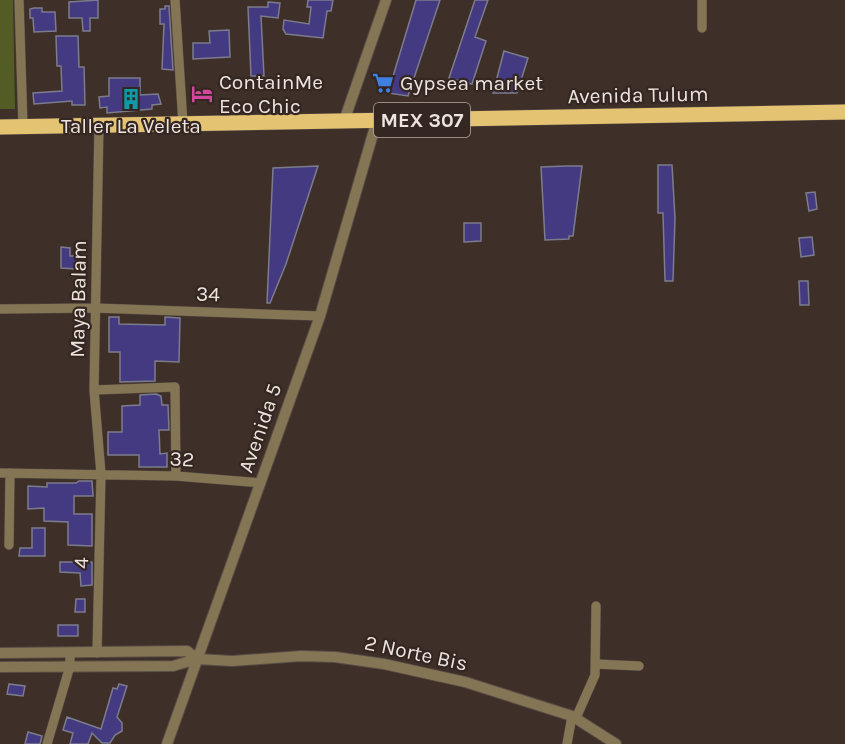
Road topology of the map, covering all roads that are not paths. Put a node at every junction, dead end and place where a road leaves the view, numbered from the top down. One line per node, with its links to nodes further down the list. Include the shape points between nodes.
1 (19, 0): 11 (street)
2 (175, 0): 9 (street)
3 (386, 0): 8 (street)
4 (702, 0): 5 (street)
5 (702, 28)
6 (845, 112): 7 (highway, Avenida Tulum / MEX 307)
7 (377, 120): 8 (highway, Avenida Tulum / MEX 307); 15 (street, Avenida 5)
8 (344, 121): 9 (highway, Avenida Tulum / MEX 307)
9 (183, 124): 10 (highway, Avenida Tulum / MEX 307)
10 (99, 125): 11 (highway, Avenida Tulum / MEX 307); 13 (street, Maya Balam)
11 (23, 127): 12 (highway, Avenida Tulum / MEX 307)
12 (0, 128)
13 (95, 308): 14 (street, 34); 15 (street, 34); 16 (street, Maya Balam)
14 (0, 309)
15 (320, 316): 20 (street, Avenida 5)
16 (94, 390): 18 (street, Maya Balam); 19 (street, via 175,387)
17 (5, 473): 18 (street, 32); 21 (street)
18 (101, 474): 19 (street, 32); 25 (street, 4)
19 (176, 476): 20 (street, 32)
20 (261, 483): 26 (street, Avenida 5)
21 (9, 545)
22 (596, 606): 27 (street)
23 (0, 653): 24 (street); 30 (street)
24 (70, 653): 25 (street); 28 (street)
25 (97, 653): 26 (street, via 188,651)
26 (197, 659): 28 (street, via 173,666); 31 (street, 2 Norte Bis, via 232,661 301,656 384,664 465,682); 33 (street, Avenida 5)
27 (596, 664): 29 (street); 31 (street, via 593,681)
28 (70, 666): 30 (street); 32 (street)
29 (639, 666)
30 (0, 667)
31 (574, 717): 34 (street); 35 (street, 2 Norte Bis)
32 (47, 744)
33 (167, 744)
34 (567, 744)
35 (616, 744)

